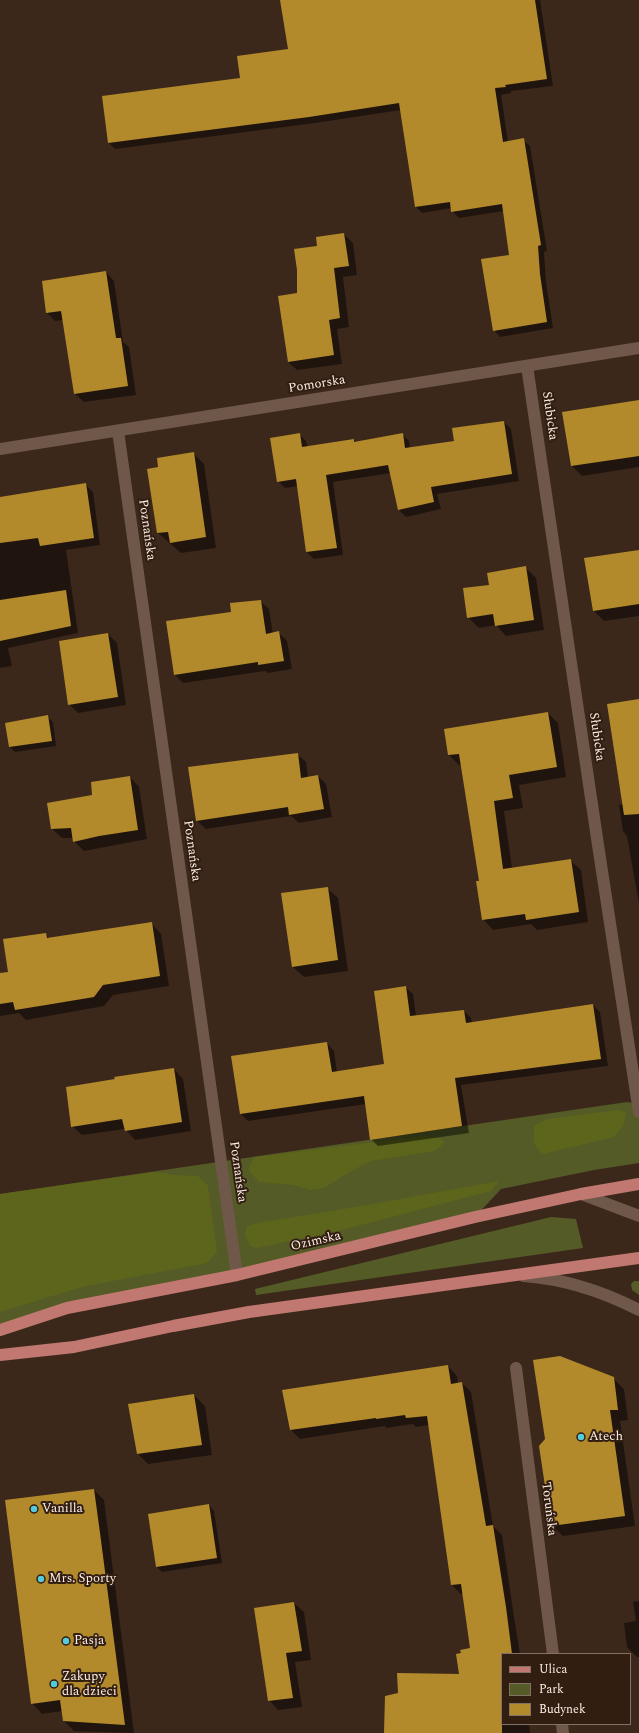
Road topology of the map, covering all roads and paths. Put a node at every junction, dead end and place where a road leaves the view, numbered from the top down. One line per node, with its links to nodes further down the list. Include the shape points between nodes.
1 (639, 348): 2 (street, Pomorska)
2 (527, 366): 3 (street, Pomorska); 5 (street, Słubicka)
3 (118, 431): 4 (street, Pomorska); 10 (street, Poznańska)
4 (0, 449)
5 (639, 1112)
6 (639, 1184): 7 (main road, Ozimska)
7 (581, 1194): 8 (street); 10 (main road, Ozimska)
8 (639, 1216)
9 (639, 1258): 11 (main road)
10 (237, 1275): 13 (main road, Ozimska, via 67,1308)
11 (511, 1275): 12 (street, via 575,1286); 14 (main road, via 249,1312 74,1347)
12 (639, 1310)
13 (0, 1330)
14 (0, 1355)
15 (516, 1368): 16 (street, Toruńska)
16 (553, 1653)

